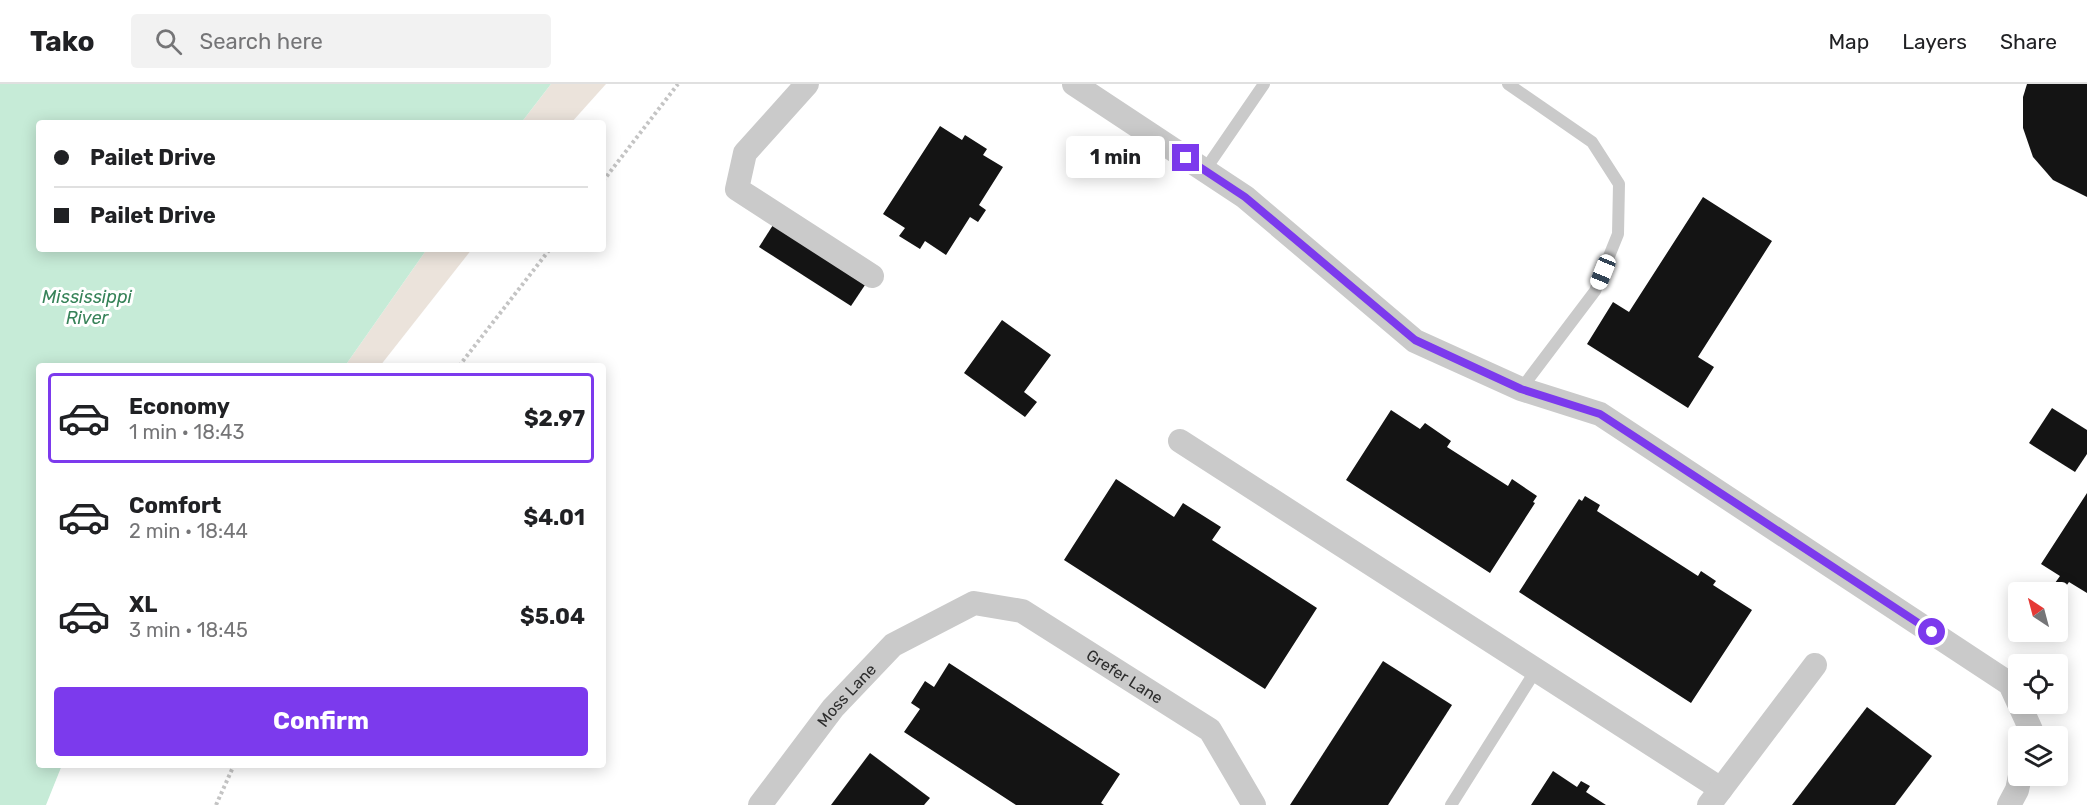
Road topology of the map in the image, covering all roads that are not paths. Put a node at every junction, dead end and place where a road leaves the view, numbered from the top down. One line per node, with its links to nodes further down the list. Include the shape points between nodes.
1 (807, 84): 6 (street, via 745,153 737,189)
2 (1074, 84): 5 (street)
3 (1264, 84): 5 (lane)
4 (1509, 84): 7 (lane, via 1592,142 1619,184 1618,234 1595,291)
5 (1205, 170): 7 (street, via 1245,197 1415,340)
6 (872, 276)
7 (1521, 389): 12 (street, via 1600,414 2010,684)
8 (1180, 441): 11 (street)
9 (956, 612): 15 (street, Moss Lane, via 893,645 833,708); 16 (street, Grefer Lane, via 974,603 1022,611 1210,730)
10 (1815, 665): 14 (street)
11 (1536, 670): 14 (street); 17 (lane)
12 (2029, 726)
13 (2018, 786): 18 (street)
14 (1715, 797)
15 (760, 805)
16 (1254, 805)
17 (1451, 805)
18 (2009, 805)

